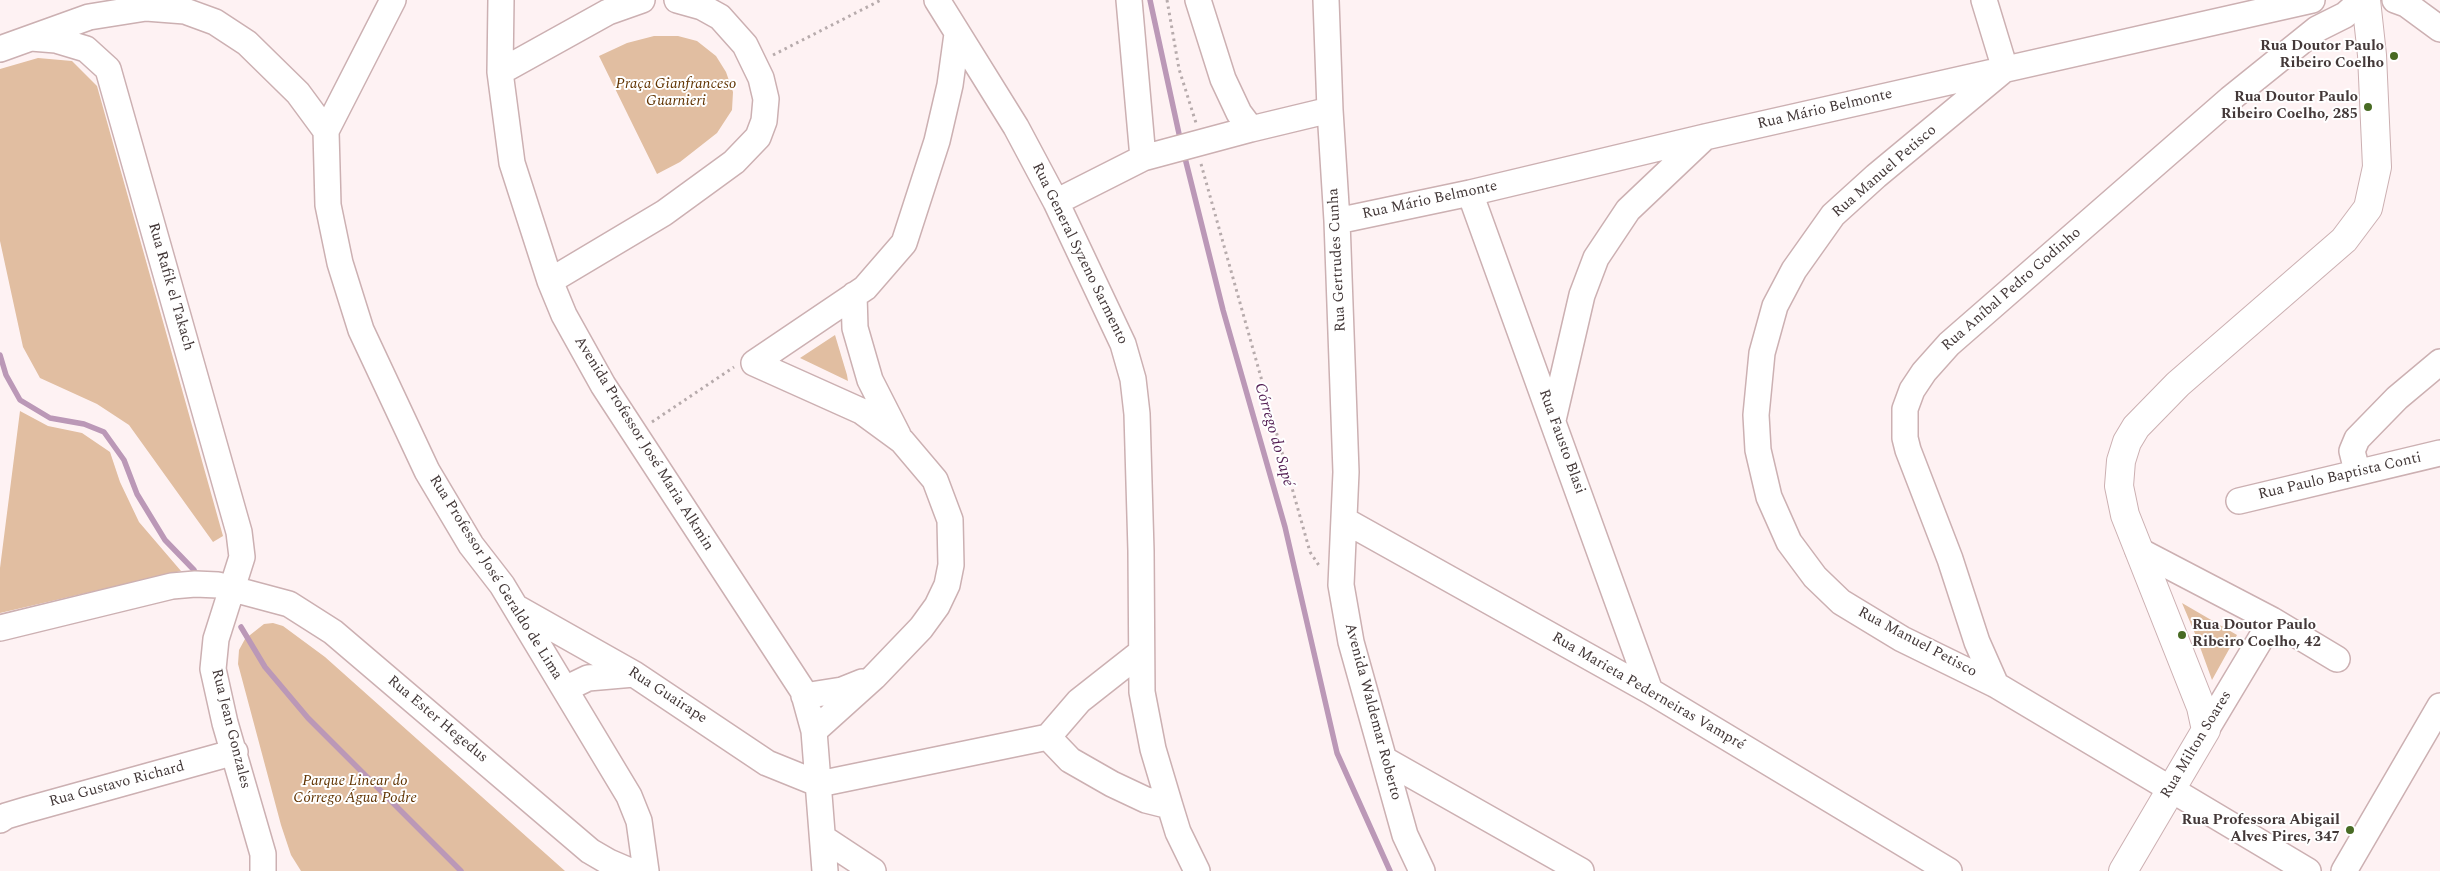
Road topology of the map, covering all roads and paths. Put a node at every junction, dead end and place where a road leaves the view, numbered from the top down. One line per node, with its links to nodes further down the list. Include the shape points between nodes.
1 (393, 0): 26 (street, Rua Professor José Geraldo de Lima)
2 (501, 0): 23 (street, Avenida Professor José Maria Alkmin)
3 (642, 0): 23 (street, via 608,12)
4 (677, 0): 21 (street, via 702,7 720,17 745,45)
5 (881, 0): 21 (path)
6 (937, 0): 18 (street, Rua General Syzeno Sarmento)
7 (1129, 0): 29 (street)
8 (1167, 0): 28 (path, via 1179,69)
9 (1198, 0): 25 (street, via 1223,79 1238,113)
10 (1326, 0): 24 (street, Rua Gertrudes Cunha)
11 (1984, 0): 22 (street)
12 (2312, 0): 22 (street, Rua Mário Belmonte)
13 (2362, 0): 54 (street, Rua Aníbal Pedro Godinho, via 2345,15 2318,29 2230,99 1949,344 1912,390 1905,409 1908,450 1950,559 1977,642)
14 (2366, 0): 44 (main road, via 2378,167 2368,208 2344,240 2178,384 2136,427 2127,442 2119,486 2125,515)
15 (2396, 0): 17 (street)
16 (184, 6): 19 (street, via 89,17); 26 (street, via 247,43 298,93)
17 (2440, 29)
18 (957, 34): 31 (street, Rua General Syzeno Sarmento, via 1016,127); 34 (street, via 938,141 904,244 865,288)
19 (31, 38): 20 (street); 46 (street, Rua Rafik el Takach, via 56,40 86,49 108,69 239,532 242,557)
20 (0, 49)
21 (756, 64): 33 (street, via 763,85 764,121 750,147 664,213)
22 (2005, 69): 27 (street, Rua Mário Belmonte); 54 (street, Rua Manuel Petisco, via 1876,176 1833,216 1813,241 1775,306 1762,353 1756,415 1758,450 1770,497 1789,542 1815,577 1841,602 1902,638)
23 (500, 72): 33 (street, Avenida Professor José Maria Alkmin, via 512,163)
24 (1330, 110): 25 (street); 32 (street, Rua Gertrudes Cunha)
25 (1251, 129): 28 (street)
26 (326, 131): 47 (street, Rua Professor José Geraldo de Lima, via 328,205 340,263 361,330 427,471 471,545)
27 (1705, 137): 30 (street, Rua Mário Belmonte); 37 (street, via 1628,210 1596,258 1582,295)
28 (1201, 142): 29 (street); 45 (path, via 1201,166 1310,552)
29 (1152, 156): 31 (street)
30 (1470, 193): 32 (street, Rua Mário Belmonte); 37 (street, Rua Fausto Blasi)
31 (1056, 202): 50 (street, Rua General Syzeno Sarmento, via 1123,344 1133,379 1141,541)
32 (1337, 221): 43 (street, Rua Gertrudes Cunha, via 1346,472)
33 (550, 281): 38 (street, Avenida Professor José Maria Alkmin, via 564,315)
34 (854, 295): 36 (street); 39 (street, via 855,328 870,380)
35 (2440, 362): 41 (street, via 2397,398 2357,439 2352,452)
36 (754, 363): 38 (path, via 733,367); 39 (street, via 862,411)
37 (1553, 420): 56 (street, Rua Fausto Blasi)
38 (634, 433): 57 (street, Avenida Professor José Maria Alkmin)
39 (902, 441): 53 (street, via 940,489 950,520 951,565 937,606)
40 (2440, 453): 41 (street, Rua Paulo Baptista Conti)
41 (2357, 471): 42 (street, Rua Paulo Baptista Conti)
42 (2239, 501)
43 (1344, 520): 56 (street, Rua Marieta Pederneiras Vampré); 63 (street, Avenida Waldemar Roberto, via 1341,585 1351,642)
44 (2138, 550): 48 (street); 59 (main road, via 2201,707)
45 (1320, 569)
46 (233, 589): 49 (street, Rua Ester Hegedus, via 195,584 172,586); 62 (street, Rua Jean Gonzales, via 216,639 213,670); 70 (street, Rua Ester Hegedus, via 289,604 333,632 590,851)
47 (515, 606): 52 (street, Rua Guairape); 55 (street, Rua Professor José Geraldo de Lima)
48 (2272, 620): 51 (street); 59 (street, Rua Milton Soares)
49 (0, 628)
50 (1140, 653): 61 (street, via 1079,701); 66 (street, Rua General Syzeno Sarmento, via 1147,720)
51 (2337, 659)
52 (634, 674): 55 (street, via 588,678); 64 (street, Rua Guairape, via 767,763)
53 (874, 678): 57 (street, via 842,690); 60 (street)
54 (1996, 685): 65 (street, Rua Manuel Petisco)
55 (566, 689): 71 (street, Rua Professor José Geraldo de Lima, via 629,796 639,821)
56 (1650, 691): 77 (street, Rua Marieta Pederneiras Vampré)
57 (804, 696): 60 (street, Avenida Professor José Maria Alkmin)
58 (2440, 706): 80 (street)
59 (2206, 730): 65 (main road, Rua Milton Soares)
60 (814, 731): 64 (street, Avenida Professor José Maria Alkmin)
61 (1048, 737): 64 (street); 66 (street, via 1070,760 1112,784 1146,800)
62 (235, 752): 67 (street, Rua Gustavo Richard); 69 (street, Rua Jean Gonzales, via 263,854)
63 (1385, 760): 75 (street, Avenida Waldemar Roberto, via 1405,836); 76 (street)
64 (819, 784): 68 (street, Avenida Professor José Maria Alkmin)
65 (2170, 790): 78 (main road, Rua Milton Soares); 79 (street, Rua Manuel Petisco)
66 (1170, 806): 74 (street, Rua General Syzeno Sarmento, via 1178,832)
67 (0, 820)
68 (823, 838): 72 (street, Avenida Professor José Maria Alkmin); 73 (street)
69 (263, 871)
70 (630, 871)
71 (646, 871)
72 (825, 871)
73 (873, 871)
74 (1197, 871)
75 (1422, 871)
76 (1581, 871)
77 (1949, 871)
78 (2123, 871)
79 (2308, 871)
80 (2344, 871)

